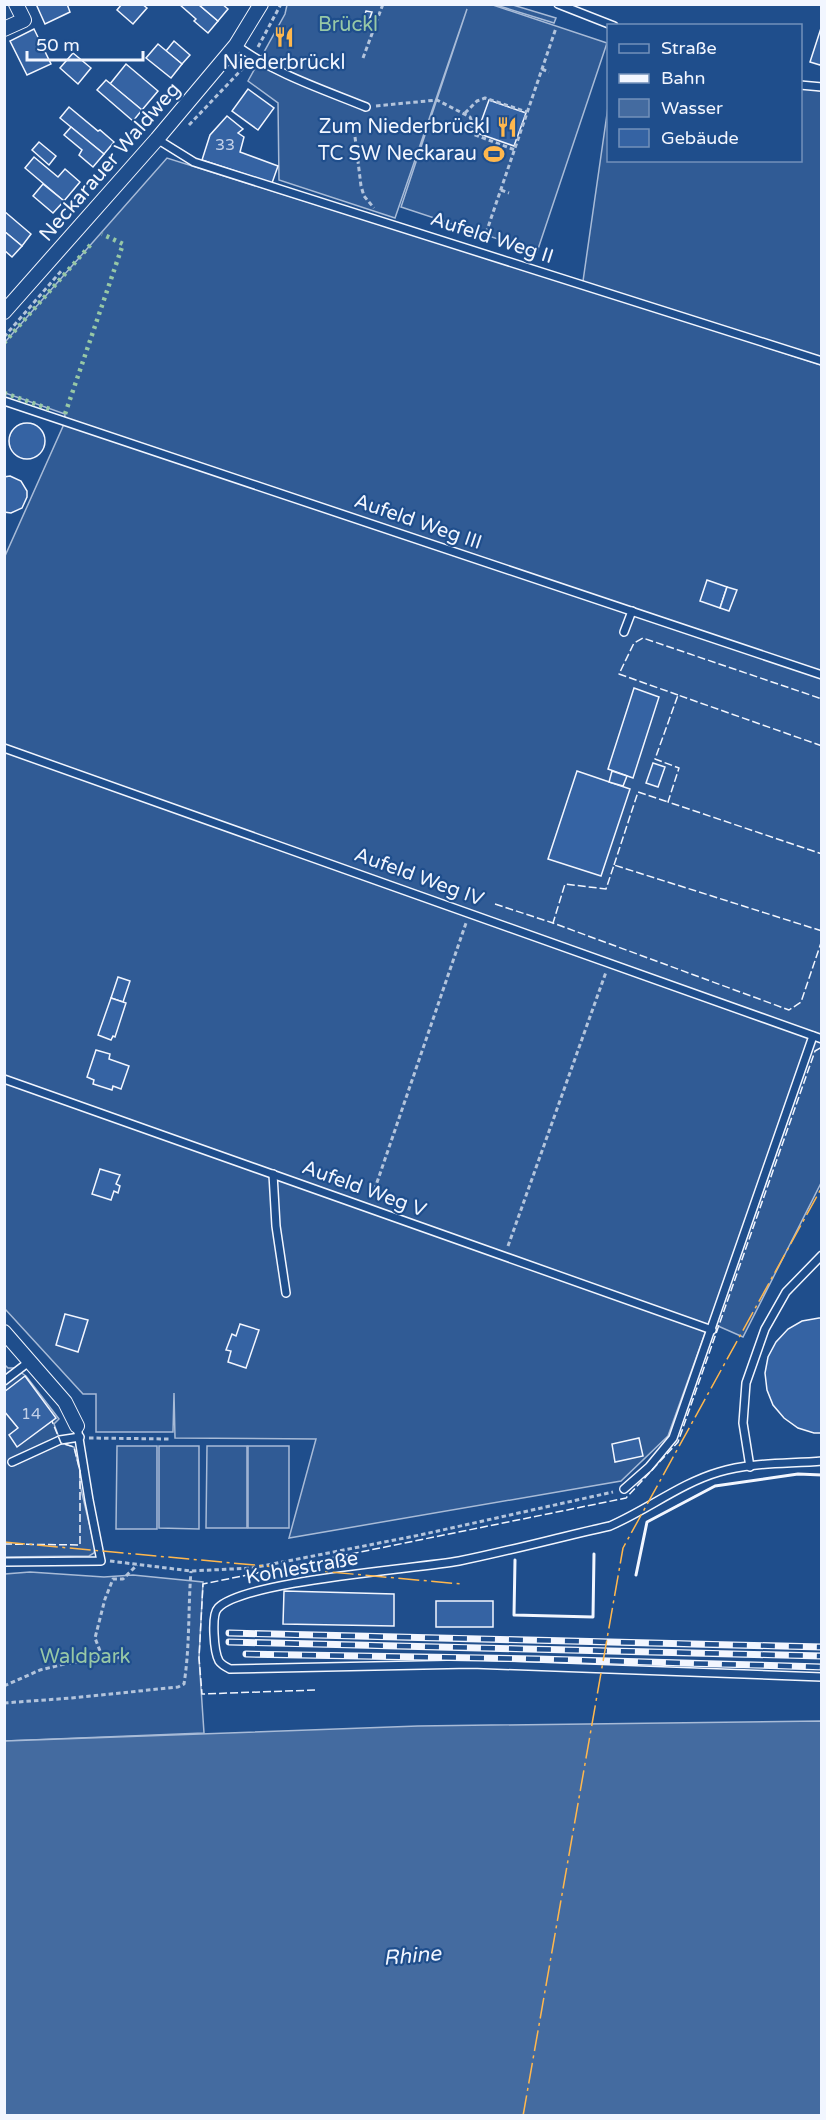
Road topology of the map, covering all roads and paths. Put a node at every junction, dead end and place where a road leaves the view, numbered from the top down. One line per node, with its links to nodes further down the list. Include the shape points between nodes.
1 (16, 4): 7 (street, via 24,20)
2 (261, 4): 8 (street, Neckarauer Waldweg)
3 (383, 4): 9 (path)
4 (558, 4): 5 (lane)
5 (609, 24)
6 (556, 28): 10 (path)
7 (4, 29)
8 (236, 45): 14 (lane, via 283,73); 18 (street, Neckarauer Waldweg)
9 (363, 58)
10 (542, 69): 11 (path); 15 (path)
11 (549, 72)
12 (802, 85): 13 (lane)
13 (822, 87)
14 (366, 107): 16 (path, via 437,100)
15 (528, 112): 16 (path, via 485,98); 19 (path)
16 (465, 113): 19 (path, via 472,122 470,133)
17 (355, 136): 22 (path, via 361,186)
18 (157, 139): 22 (lane, Aufeld Weg II, via 194,162); 24 (street, Neckarauer Waldweg)
19 (515, 150): 20 (path)
20 (501, 190): 21 (path); 23 (path)
21 (509, 193)
22 (379, 220): 25 (lane, Aufeld Weg II)
23 (486, 233)
24 (4, 312)
25 (822, 361)
26 (4, 400): 27 (lane, Aufeld Weg III)
27 (632, 611): 28 (lane); 29 (lane, Aufeld Weg III)
28 (624, 632)
29 (822, 675)
30 (4, 748): 31 (lane, Aufeld Weg IV)
31 (469, 912): 32 (lane, Aufeld Weg IV); 37 (path)
32 (610, 962): 33 (lane, Aufeld Weg IV); 39 (path)
33 (813, 1036): 34 (lane, Aufeld Weg IV); 41 (lane)
34 (822, 1040)
35 (4, 1079): 36 (lane, Aufeld Weg V)
36 (273, 1174): 37 (lane, Aufeld Weg V); 40 (lane)
37 (368, 1208): 39 (lane, Aufeld Weg V)
38 (822, 1255): 49 (lane, via 786,1292 757,1350 746,1383 743,1424)
39 (504, 1256): 41 (lane, Aufeld Weg V)
40 (286, 1293)
41 (712, 1330): 50 (lane, via 673,1438)
42 (4, 1332): 43 (street)
43 (30, 1361): 44 (lane); 45 (street, via 65,1402)
44 (4, 1381)
45 (79, 1432): 46 (path); 48 (lane); 51 (lane)
46 (168, 1439)
47 (822, 1461): 49 (lane, Kohlestraße)
48 (12, 1462)
49 (750, 1467): 57 (lane, Kohlestraße, via 699,1479 610,1526 457,1561 270,1588 234,1598 217,1608 213,1618 215,1652 230,1669 471,1664)
50 (624, 1489): 54 (path, via 263,1565)
51 (101, 1561): 52 (lane); 53 (path)
52 (4, 1562)
53 (137, 1565): 54 (path); 56 (path, via 123,1579 113,1579 95,1638 100,1652)
54 (190, 1571): 59 (path, via 190,1630 184,1684)
55 (125, 1657): 56 (path)
56 (93, 1660): 58 (path, via 40,1670)
57 (822, 1677)
58 (4, 1686)
59 (4, 1703)

